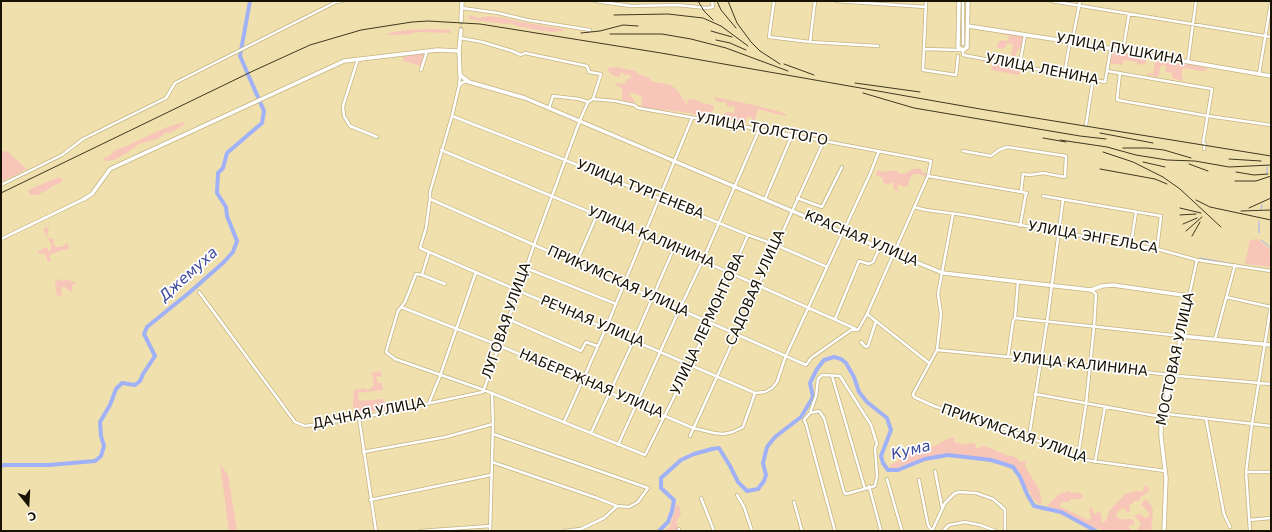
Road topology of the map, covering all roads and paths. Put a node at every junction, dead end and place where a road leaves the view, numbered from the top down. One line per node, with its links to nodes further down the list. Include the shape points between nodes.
1 (342, 1): 76 (street, via 175,83 166,98 83,139 62,155)
2 (462, 1): 20 (street)
3 (595, 1): 17 (street)
4 (637, 1): 17 (street)
5 (712, 1): 17 (street, via 713,7)
6 (774, 1): 32 (street, via 769,37)
7 (815, 1): 32 (street)
8 (836, 1): 19 (street)
9 (926, 1): 19 (street)
10 (959, 1): 37 (street, via 958,47)
11 (963, 1): 33 (street)
12 (968, 1): 24 (street)
13 (1051, 1): 18 (street)
14 (1080, 1): 18 (street)
15 (1196, 1): 23 (street)
16 (1271, 2): 28 (street)
17 (637, 6)
18 (1079, 6): 21 (street); 31 (street)
19 (926, 7): 36 (street)
20 (462, 8): 22 (street); 26 (street)
21 (1130, 14): 23 (street); 38 (street)
22 (461, 21)
23 (1193, 24): 28 (street); 43 (street)
24 (968, 26): 27 (street, УЛИЦА ПУШКИНА); 37 (street, via 967,47)
25 (461, 30): 30 (street)
26 (590, 30)
27 (1025, 34): 31 (street, УЛИЦА ПУШКИНА); 44 (street)
28 (1265, 36): 29 (street); 48 (street)
29 (1271, 37)
30 (460, 38): 40 (street); 55 (street, ЛУГОВАЯ УЛИЦА, via 521,54 587,66 589,72 601,74)
31 (1071, 41): 35 (street, УЛИЦА ПУШКИНА); 50 (street)
32 (810, 42): 34 (street)
33 (963, 44)
34 (878, 46)
35 (1111, 48): 38 (street, УЛИЦА ПУШКИНА); 46 (street)
36 (924, 49): 37 (street, УЛИЦА ЛЕНИНА); 41 (street, via 923,70 956,75)
37 (962, 50): 50 (street, УЛИЦА ЛЕНИНА, via 963,55)
38 (1123, 50): 43 (street, УЛИЦА ПУШКИНА)
39 (427, 51): 40 (street); 42 (street); 45 (street)
40 (459, 51): 49 (street)
41 (958, 56)
42 (358, 59): 66 (street, via 343,106 344,116 350,126); 83 (street, via 344,62 110,169 92,194)
43 (1188, 62): 48 (street, УЛИЦА ПУШКИНА)
44 (1020, 63)
45 (421, 70)
46 (1107, 72): 47 (street, УЛИЦА ЛЕНИНА); 52 (street, УЛИЦА ЛЕНИНА, via 1105,82)
47 (1120, 73): 59 (street, via 1117,100); 59 (street, УЛИЦА ЛЕНИНА, via 1212,89)
48 (1259, 74): 51 (street, УЛИЦА ПУШКИНА)
49 (460, 75): 53 (street, КРАСНАЯ УЛИЦА); 54 (street)
50 (1064, 75): 52 (street, УЛИЦА ЛЕНИНА)
51 (1271, 76)
52 (1093, 80): 62 (street)
53 (468, 81): 54 (street); 57 (street, КРАСНАЯ УЛИЦА)
54 (459, 86): 58 (street)
55 (593, 98): 56 (street, ЛУГОВАЯ УЛИЦА); 60 (street, УЛИЦА ТОЛСТОГО)
56 (589, 102): 57 (street, via 553,96); 61 (street, ЛУГОВАЯ УЛИЦА)
57 (549, 108): 61 (street, КРАСНАЯ УЛИЦА)
58 (452, 116): 69 (street); 72 (street, УЛИЦА ТУРГЕНЕВА)
59 (1208, 116): 63 (street); 68 (street)
60 (692, 118): 64 (street, УЛИЦА ТОЛСТОГО); 73 (street)
61 (580, 120): 72 (street, ЛУГОВАЯ УЛИЦА); 73 (street, КРАСНАЯ УЛИЦА)
62 (1086, 125)
63 (1271, 125)
64 (759, 130): 65 (street, УЛИЦА ТОЛСТОГО); 77 (street)
65 (792, 135): 67 (street, УЛИЦА ТОЛСТОГО); 85 (street)
66 (377, 137)
67 (824, 140): 70 (street, УЛИЦА ТОЛСТОГО); 82 (street, САДОВАЯ УЛИЦА)
68 (1204, 149)
69 (441, 150): 79 (street, УЛИЦА КАЛИНИНА); 84 (street)
70 (879, 151): 75 (street, УЛИЦА ТОЛСТОГО, via 931,161); 94 (street)
71 (963, 151): 78 (street, via 991,156 1008,147 1066,156 1065,177 1043,173 1023,174)
72 (565, 160): 79 (street, ЛУГОВАЯ УЛИЦА); 81 (street, УЛИЦА ТУРГЕНЕВА)
73 (675, 161): 77 (street, КРАСНАЯ УЛИЦА); 81 (street)
74 (842, 167): 82 (street, via 822,207)
75 (928, 176): 78 (street); 87 (street)
76 (1, 184)
77 (736, 186): 85 (street, КРАСНАЯ УЛИЦА); 92 (street)
78 (1021, 192): 93 (street, via 1027,193)
79 (553, 196): 91 (street, УЛИЦА КАЛИНИНА); 100 (street, ЛУГОВАЯ УЛИЦА)
80 (1043, 196): 86 (street)
81 (660, 198): 92 (street, УЛИЦА ТУРГЕНЕВА); 96 (street)
82 (797, 198): 88 (street, САДОВАЯ УЛИЦА)
83 (84, 199): 98 (street)
84 (430, 199): 100 (street, ПРИКУМСКАЯ УЛИЦА); 105 (street, via 420,248)
85 (765, 199): 88 (street, КРАСНАЯ УЛИЦА)
86 (1063, 200): 89 (street); 95 (street)
87 (914, 207): 90 (street, УЛИЦА ЭНГЕЛЬСА); 106 (street)
88 (792, 210): 94 (street, КРАСНАЯ УЛИЦА); 101 (street, САДОВАЯ УЛИЦА)
89 (1136, 212): 99 (street); 104 (street, via 1161,216)
90 (953, 214): 93 (street, УЛИЦА ЭНГЕЛЬСА); 116 (street)
91 (597, 215): 96 (street, УЛИЦА КАЛИНИНА); 109 (street)
92 (720, 223): 97 (street, УЛИЦА ТУРГЕНЕВА); 107 (street)
93 (1020, 226): 95 (street, УЛИЦА ЭНГЕЛЬСА)
94 (842, 232): 102 (street, КРАСНАЯ УЛИЦА); 111 (street)
95 (1059, 232): 99 (street, УЛИЦА ЭНГЕЛЬСА); 122 (street)
96 (645, 235): 103 (street, УЛИЦА КАЛИНИНА); 119 (street)
97 (748, 235): 101 (street, УЛИЦА ТУРГЕНЕВА); 115 (street, УЛИЦА ЛЕРМОНТОВА)
98 (1, 239)
99 (1131, 244): 104 (street, УЛИЦА ЭНГЕЛЬСА)
100 (534, 245): 109 (street, ПРИКУМСКАЯ УЛИЦА); 112 (street, ЛУГОВАЯ УЛИЦА)
101 (776, 245): 111 (street, УЛИЦА ТУРГЕНЕВА); 121 (street, САДОВАЯ УЛИЦА)
102 (880, 246): 106 (street, КРАСНАЯ УЛИЦА); 137 (street, via 873,262 869,264 859,261)
103 (674, 248): 107 (street, УЛИЦА КАЛИНИНА); 126 (street)
104 (1157, 249): 108 (street, УЛИЦА ЭНГЕЛЬСА)
105 (429, 252): 114 (street, РЕЧНАЯ УЛИЦА); 117 (street)
106 (894, 252): 116 (street, КРАСНАЯ УЛИЦА); 134 (street)
107 (704, 260): 115 (street, УЛИЦА КАЛИНИНА); 132 (street)
108 (1197, 260): 110 (street, УЛИЦА ЭНГЕЛЬСА); 127 (street, МОСТОВАЯ УЛИЦА)
109 (576, 263): 119 (street, ПРИКУМСКАЯ УЛИЦА)
110 (1235, 265): 113 (street, УЛИЦА ЭНГЕЛЬСА); 128 (street)
111 (827, 267): 133 (street)
112 (526, 268): 124 (street, ЛУГОВАЯ УЛИЦА); 129 (street)
113 (1271, 271)
114 (476, 272): 124 (street, РЕЧНАЯ УЛИЦА); 142 (street)
115 (732, 273): 121 (street, УЛИЦА КАЛИНИНА); 139 (street, УЛИЦА ЛЕРМОНТОВА)
116 (943, 273): 118 (street, КРАСНАЯ УЛИЦА); 154 (street, via 938,294 942,314)
117 (422, 275): 120 (street); 131 (street, via 416,274)
118 (1018, 282): 122 (street, КРАСНАЯ УЛИЦА); 135 (street)
119 (624, 283): 126 (street, ПРИКУМСКАЯ УЛИЦА); 129 (street)
120 (445, 284)
121 (758, 285): 133 (street, УЛИЦА КАЛИНИНА); 145 (street, САДОВАЯ УЛИЦА)
122 (1052, 285): 123 (street, КРАСНАЯ УЛИЦА); 140 (street)
123 (1091, 290): 127 (street, КРАСНАЯ УЛИЦА, via 1113,285); 141 (street, via 1096,294)
124 (518, 291): 136 (street, ЛУГОВАЯ УЛИЦА); 143 (street, РЕЧНАЯ УЛИЦА)
125 (199, 292): 181 (street, ДАЧНАЯ УЛИЦА, via 295,422 305,426)
126 (652, 296): 132 (street, ПРИКУМСКАЯ УЛИЦА); 148 (street)
127 (1189, 296): 146 (street, МОСТОВАЯ УЛИЦА)
128 (1226, 297): 130 (street); 147 (street)
129 (616, 304): 143 (street)
130 (1271, 306): 150 (street)
131 (401, 307): 142 (street, НАБЕРЕЖНАЯ УЛИЦА); 163 (street, via 386,352 395,359)
132 (680, 308): 139 (street, ПРИКУМСКАЯ УЛИЦА); 155 (street)
133 (808, 308): 137 (street, УЛИЦА КАЛИНИНА); 156 (street)
134 (867, 314): 138 (street); 144 (street)
135 (1015, 318): 140 (street); 157 (street)
136 (508, 319): 151 (street, ЛУГОВАЯ УЛИЦА); 153 (street, via 581,351 586,342)
137 (835, 319): 144 (street, УЛИЦА КАЛИНИНА)
138 (876, 321): 149 (street, via 868,346); 159 (street)
139 (709, 322): 145 (street, ПРИКУМСКАЯ УЛИЦА); 160 (street, УЛИЦА ЛЕРМОНТОВА)
140 (1047, 322): 141 (street); 158 (street)
141 (1094, 327): 146 (street); 161 (street)
142 (456, 328): 151 (street, НАБЕРЕЖНАЯ УЛИЦА); 163 (street)
143 (606, 328): 148 (street, РЕЧНАЯ УЛИЦА); 153 (street)
144 (858, 330): 156 (street, ПРИКУМСКАЯ УЛИЦА, via 851,330 811,358 806,365)
145 (736, 334): 156 (street, ПРИКУМСКАЯ УЛИЦА); 164 (street, САДОВАЯ УЛИЦА)
146 (1181, 336): 147 (street); 162 (street, МОСТОВАЯ УЛИЦА)
147 (1215, 339): 150 (street)
148 (634, 340): 155 (street, РЕЧНАЯ УЛИЦА); 170 (street)
149 (861, 342)
150 (1265, 344): 152 (street); 167 (street)
151 (498, 345): 166 (street, НАБЕРЕЖНАЯ УЛИЦА); 169 (street, ЛУГОВАЯ УЛИЦА)
152 (1271, 345)
153 (597, 346): 166 (street)
154 (937, 350): 157 (street, УЛИЦА КАЛИНИНА); 159 (street)
155 (661, 352): 160 (street, РЕЧНАЯ УЛИЦА); 175 (street)
156 (786, 356): 171 (street, via 777,382 772,388)
157 (1008, 357): 158 (street, УЛИЦА КАЛИНИНА)
158 (1040, 360): 161 (street, УЛИЦА КАЛИНИНА); 173 (street)
159 (929, 363): 191 (street, ПРИКУМСКАЯ УЛИЦА, via 913,394 914,397)
160 (690, 365): 164 (street, РЕЧНАЯ УЛИЦА); 179 (street, УЛИЦА ЛЕРМОНТОВА)
161 (1091, 366): 162 (street, УЛИЦА КАЛИНИНА); 176 (street)
162 (1172, 374): 167 (street, УЛИЦА КАЛИНИНА); 180 (street, МОСТОВАЯ УЛИЦА)
163 (440, 376): 169 (street); 174 (street)
164 (716, 376): 171 (street, РЕЧНАЯ УЛИЦА); 187 (street, САДОВАЯ УЛИЦА)
165 (832, 376): 178 (street, via 822,376 818,379); 204 (street); 204 (street, via 840,376 871,425 877,444 877,476 875,486)
166 (583, 381): 170 (street, НАБЕРЕЖНАЯ УЛИЦА); 183 (street)
167 (1260, 383): 168 (street, УЛИЦА КАЛИНИНА); 185 (street)
168 (1271, 384)
169 (484, 390): 172 (street); 174 (street, ДАЧНАЯ УЛИЦА)
170 (610, 392): 175 (street, НАБЕРЕЖНАЯ УЛИЦА); 188 (street)
171 (755, 393): 187 (street, НАБЕРЕЖНАЯ УЛИЦА, via 742,427 723,434)
172 (492, 394): 183 (street); 184 (street, ЛУГОВАЯ УЛИЦА)
173 (1035, 394): 176 (street); 191 (street)
174 (429, 403): 181 (street, ДАЧНАЯ УЛИЦА)
175 (638, 403): 179 (street, НАБЕРЕЖНАЯ УЛИЦА); 192 (street)
176 (1086, 404): 177 (street); 194 (street)
177 (1105, 406): 180 (street); 196 (street)
178 (810, 413): 204 (street, via 819,412 824,418 844,492 846,494); 223 (street, via 804,420)
179 (666, 416): 187 (street, НАБЕРЕЖНАЯ УЛИЦА); 192 (street, УЛИЦА ЛЕРМОНТОВА, via 645,455)
180 (1162, 417): 182 (street, via 1167,414); 198 (street, МОСТОВАЯ УЛИЦА, via 1161,436)
181 (359, 418): 193 (street)
182 (1206, 419): 185 (street); 214 (street, via 1224,514)
183 (564, 422): 188 (street)
184 (493, 424): 189 (street, ЛУГОВАЯ УЛИЦА); 193 (street, via 446,437)
185 (1252, 424): 186 (street); 199 (street)
186 (1271, 426)
187 (693, 428): 190 (street, САДОВАЯ УЛИЦА)
188 (591, 433): 192 (street)
189 (493, 434): 195 (street, ЛУГОВАЯ УЛИЦА); 209 (street, via 648,488 638,502 629,507)
190 (690, 436)
191 (1029, 437): 194 (street, ПРИКУМСКАЯ УЛИЦА)
192 (618, 445)
193 (363, 452): 207 (street)
194 (1078, 457): 196 (street, ПРИКУМСКАЯ УЛИЦА)
195 (492, 462): 201 (street, ЛУГОВАЯ УЛИЦА); 209 (street)
196 (1096, 462): 198 (street, ПРИКУМСКАЯ УЛИЦА)
197 (935, 471): 210 (street)
198 (1166, 471): 230 (street, МОСТОВАЯ УЛИЦА)
199 (1246, 472): 200 (street); 212 (street)
200 (1271, 472)
201 (491, 475): 207 (street); 213 (street, ЛУГОВАЯ УЛИЦА)
202 (887, 479): 225 (street)
203 (919, 480): 226 (street, via 928,525)
204 (868, 488): 224 (street)
205 (737, 495): 221 (street)
206 (702, 498): 220 (street)
207 (370, 500): 215 (street)
208 (794, 502): 222 (street)
209 (617, 506): 219 (street, via 604,518)
210 (942, 509): 226 (street); 229 (street, via 954,494 976,493 993,499 1005,510)
211 (1271, 518): 212 (street)
212 (1249, 520): 231 (street)
213 (490, 526): 216 (street); 217 (street, ЛУГОВАЯ УЛИЦА)
214 (1230, 527)
215 (376, 531)
216 (420, 531)
217 (490, 531)
218 (564, 531): 219 (street)
219 (577, 531)
220 (714, 531)
221 (752, 531)
222 (802, 531)
223 (835, 531)
224 (880, 531)
225 (902, 531)
226 (932, 531)
227 (943, 531): 228 (street, via 949,525 965,522)
228 (996, 531)
229 (1005, 531)
230 (1164, 531)
231 (1250, 531)

